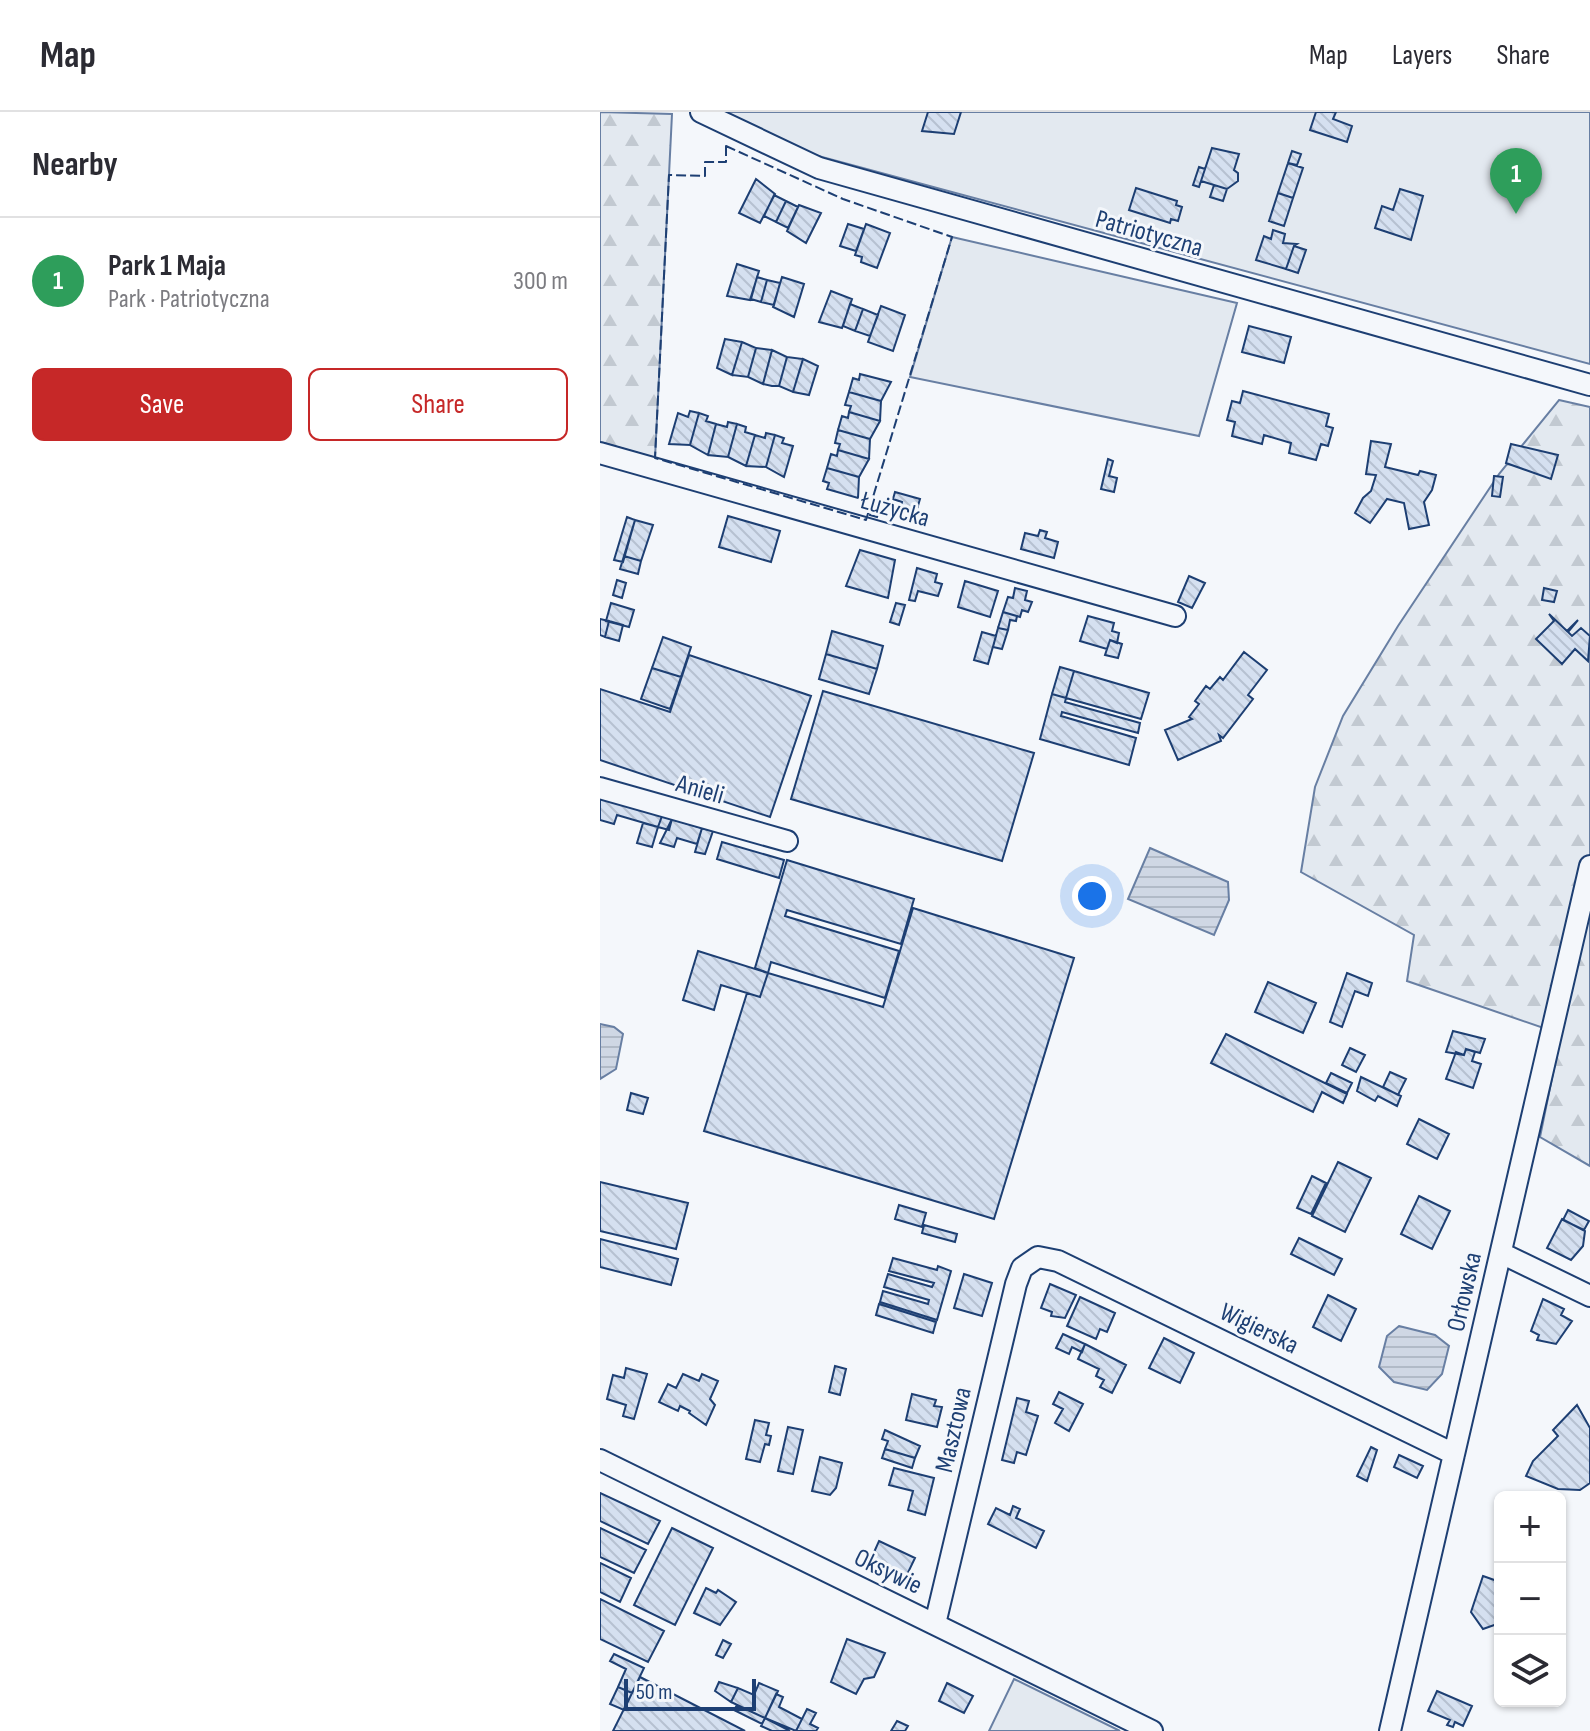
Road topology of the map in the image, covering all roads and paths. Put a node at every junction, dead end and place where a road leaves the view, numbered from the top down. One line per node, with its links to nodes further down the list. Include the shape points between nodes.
1 (701, 112): 2 (street, Patriotyczna, via 819,168)
2 (1590, 385)
3 (600, 453): 4 (street, Łużycka)
4 (1175, 616)
5 (600, 788): 6 (street, Anieli)
6 (787, 841)
7 (1590, 866): 8 (street, Orłowska)
8 (1501, 1253): 10 (street); 11 (street, Orłowska)
9 (1038, 1257): 11 (street, Wigierska, via 1058,1261); 13 (street, Masztowa, via 1022,1268 1016,1284)
10 (1590, 1296)
11 (1454, 1454): 15 (street, Orłowska)
12 (600, 1460): 13 (street, Oksywie)
13 (935, 1624): 14 (street, Oksywie)
14 (1152, 1731)
15 (1390, 1731)

